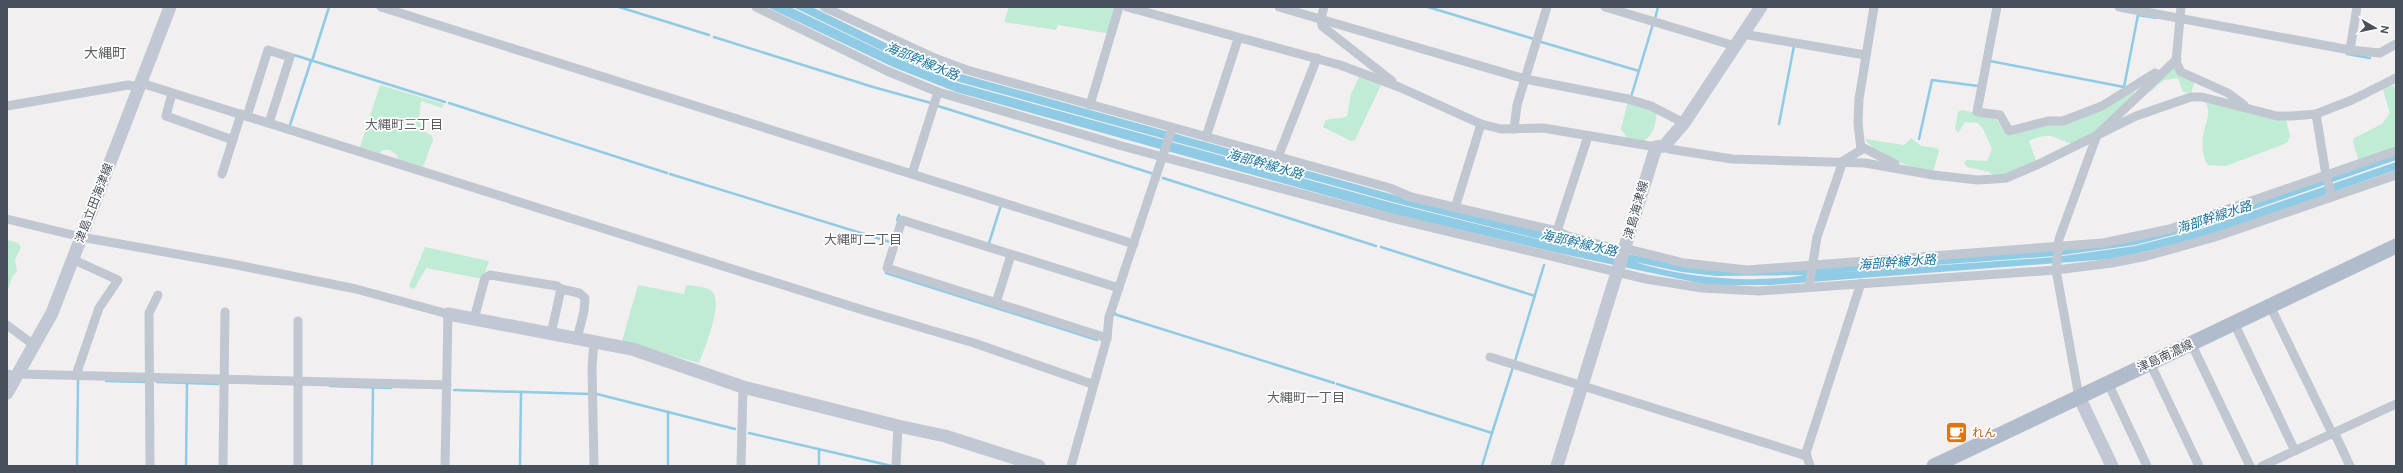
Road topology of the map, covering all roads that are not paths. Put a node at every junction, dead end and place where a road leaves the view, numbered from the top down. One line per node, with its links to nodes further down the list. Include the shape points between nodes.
1 (170, 7): 29 (main road, 津島立田海津線)
2 (381, 7): 55 (street)
3 (756, 7): 31 (street, via 887,71)
4 (824, 7): 33 (street, via 944,62)
5 (1119, 7): 33 (street)
6 (1127, 7): 20 (street)
7 (1279, 7): 17 (street)
8 (1324, 7): 17 (street)
9 (1547, 7): 28 (street)
10 (1606, 7): 22 (street)
11 (1761, 7): 19 (main road, 津島海津線)
12 (1874, 7): 24 (street)
13 (1997, 7): 26 (street, via 1977,112 2000,115 2009,131 2048,121 2063,121 2102,106)
14 (2119, 7): 18 (street)
15 (2181, 7): 18 (street)
16 (2357, 7): 23 (street)
17 (1321, 18): 28 (street); 30 (street, via 1322,26)
18 (2180, 18): 23 (street); 26 (street)
19 (1743, 34): 22 (main road, 津島海津線); 24 (street)
20 (1238, 39): 25 (street); 45 (street)
21 (2396, 44): 23 (street, via 2380,53)
22 (1735, 46): 39 (main road, 津島海津線)
23 (2350, 50)
24 (1865, 55): 48 (street, via 1858,123)
25 (1317, 58): 30 (street); 51 (street)
26 (2177, 59): 35 (street, via 2181,72 2228,93); 43 (street)
27 (2396, 78): 36 (street, via 2352,100)
28 (1525, 79): 39 (street, via 1628,99 1651,106); 42 (street, via 1517,105)
29 (140, 85): 32 (street); 34 (street); 62 (main road, 津島立田海津線)
30 (1399, 87): 40 (street)
31 (938, 92): 50 (street); 55 (street)
32 (172, 93): 37 (street); 46 (street, via 166,116)
33 (1090, 105): 41 (street)
34 (7, 106)
35 (2245, 106): 36 (street, via 2277,116); 43 (street, via 2191,97 2136,116)
36 (2316, 114): 57 (street)
37 (244, 115): 38 (street); 38 (street, via 268,50 290,57); 46 (street)
38 (269, 123): 99 (street, via 974,343)
39 (1684, 123): 47 (main road, 津島海津線)
40 (1481, 124): 42 (street, via 1501,129); 59 (street)
41 (1172, 128): 45 (street); 50 (street)
42 (1514, 128): 44 (street, via 1544,128)
43 (2097, 135): 53 (street, via 2006,178 1978,180); 65 (street)
44 (1588, 136): 47 (street); 61 (street)
45 (1206, 137): 51 (street)
46 (233, 140): 54 (street)
47 (1660, 146): 52 (street, via 1732,159); 66 (main road, 津島海津線, via 1650,161)
48 (1862, 147): 52 (street); 53 (street)
49 (2396, 151): 57 (street)
50 (1164, 157): 63 (street); 71 (street, via 1388,217)
51 (1278, 157): 59 (street)
52 (1842, 164): 53 (street, via 1865,163); 69 (street, via 1818,238)
53 (1901, 168)
54 (222, 174)
55 (912, 174): 63 (street)
56 (2396, 175): 58 (street)
57 (2326, 177): 58 (street); 65 (street, via 2170,229 2103,243)
58 (2332, 195): 70 (street, via 2215,237 2147,256)
59 (1454, 208): 61 (street)
60 (7, 219): 62 (street)
61 (1557, 231): 66 (street)
62 (81, 237): 68 (main road, 津島立田海津線); 80 (street, via 356,289)
63 (1134, 244): 74 (street)
64 (2396, 246): 78 (main road, 津島南濃線)
65 (2058, 248): 69 (street); 70 (street)
66 (1624, 250): 69 (street, via 1715,268 1747,270); 71 (main road, 津島海津線)
67 (1011, 254): 74 (street); 77 (street); 77 (street, via 902,220 893,248 887,268)
68 (72, 259): 90 (main road, 津島立田海津線, via 52,314); 94 (street, via 118,280 99,308)
69 (1813, 265): 73 (street)
70 (2057, 268): 72 (street); 104 (street)
71 (1618, 270): 73 (street, via 1646,279 1702,288 1759,291); 101 (main road, 津島海津線)
72 (1861, 282): 73 (street); 109 (street)
73 (1809, 285)
74 (1119, 288): 87 (street, via 1109,317)
75 (562, 289): 81 (street, via 490,275 486,278); 85 (street); 86 (street, via 579,293 585,298)
76 (158, 295): 95 (street, via 149,313)
77 (996, 302): 87 (street)
78 (2270, 306): 83 (main road, 津島南濃線); 107 (street)
79 (225, 312): 96 (street)
80 (448, 314): 81 (main road); 100 (street)
81 (474, 319): 85 (main road)
82 (298, 321): 97 (street)
83 (2234, 323): 89 (main road, 津島南濃線); 108 (street)
84 (7, 325): 90 (street)
85 (551, 334): 86 (main road)
86 (577, 338): 88 (main road)
87 (1106, 338): 99 (street)
88 (594, 341): 102 (main road, via 662,358); 114 (street)
89 (2191, 343): 92 (main road, 津島南濃線); 125 (street)
90 (35, 346): 93 (main road, 津島立田海津線)
91 (1490, 357): 101 (street)
92 (2150, 363): 98 (main road, 津島南濃線); 124 (street)
93 (14, 375): 94 (street); 103 (main road, 津島立田海津線)
94 (76, 375): 95 (street)
95 (150, 378): 96 (street); 110 (street)
96 (224, 380): 97 (street); 111 (street)
97 (298, 382): 100 (street); 112 (street)
98 (2108, 383): 104 (main road, 津島南濃線); 123 (street)
99 (1092, 384): 118 (street)
100 (447, 385): 113 (street)
101 (1582, 385): 109 (street); 119 (main road, 津島海津線)
102 (743, 387): 106 (main road); 115 (street)
103 (7, 393)
104 (2079, 397): 121 (main road, 津島南濃線); 122 (main road)
105 (2396, 404): 107 (street)
106 (898, 426): 116 (street); 117 (main road, via 945,436)
107 (2334, 434): 108 (street); 127 (street)
108 (2295, 451): 126 (street)
109 (1805, 456): 120 (street)
110 (150, 466)
111 (223, 466)
112 (298, 466)
113 (445, 466)
114 (594, 466)
115 (741, 466)
116 (896, 466)
117 (1039, 466)
118 (1071, 466)
119 (1557, 466)
120 (1810, 466)
121 (1934, 466)
122 (2112, 466)
123 (2147, 466)
124 (2199, 466)
125 (2250, 466)
126 (2262, 466)
127 (2350, 466)

